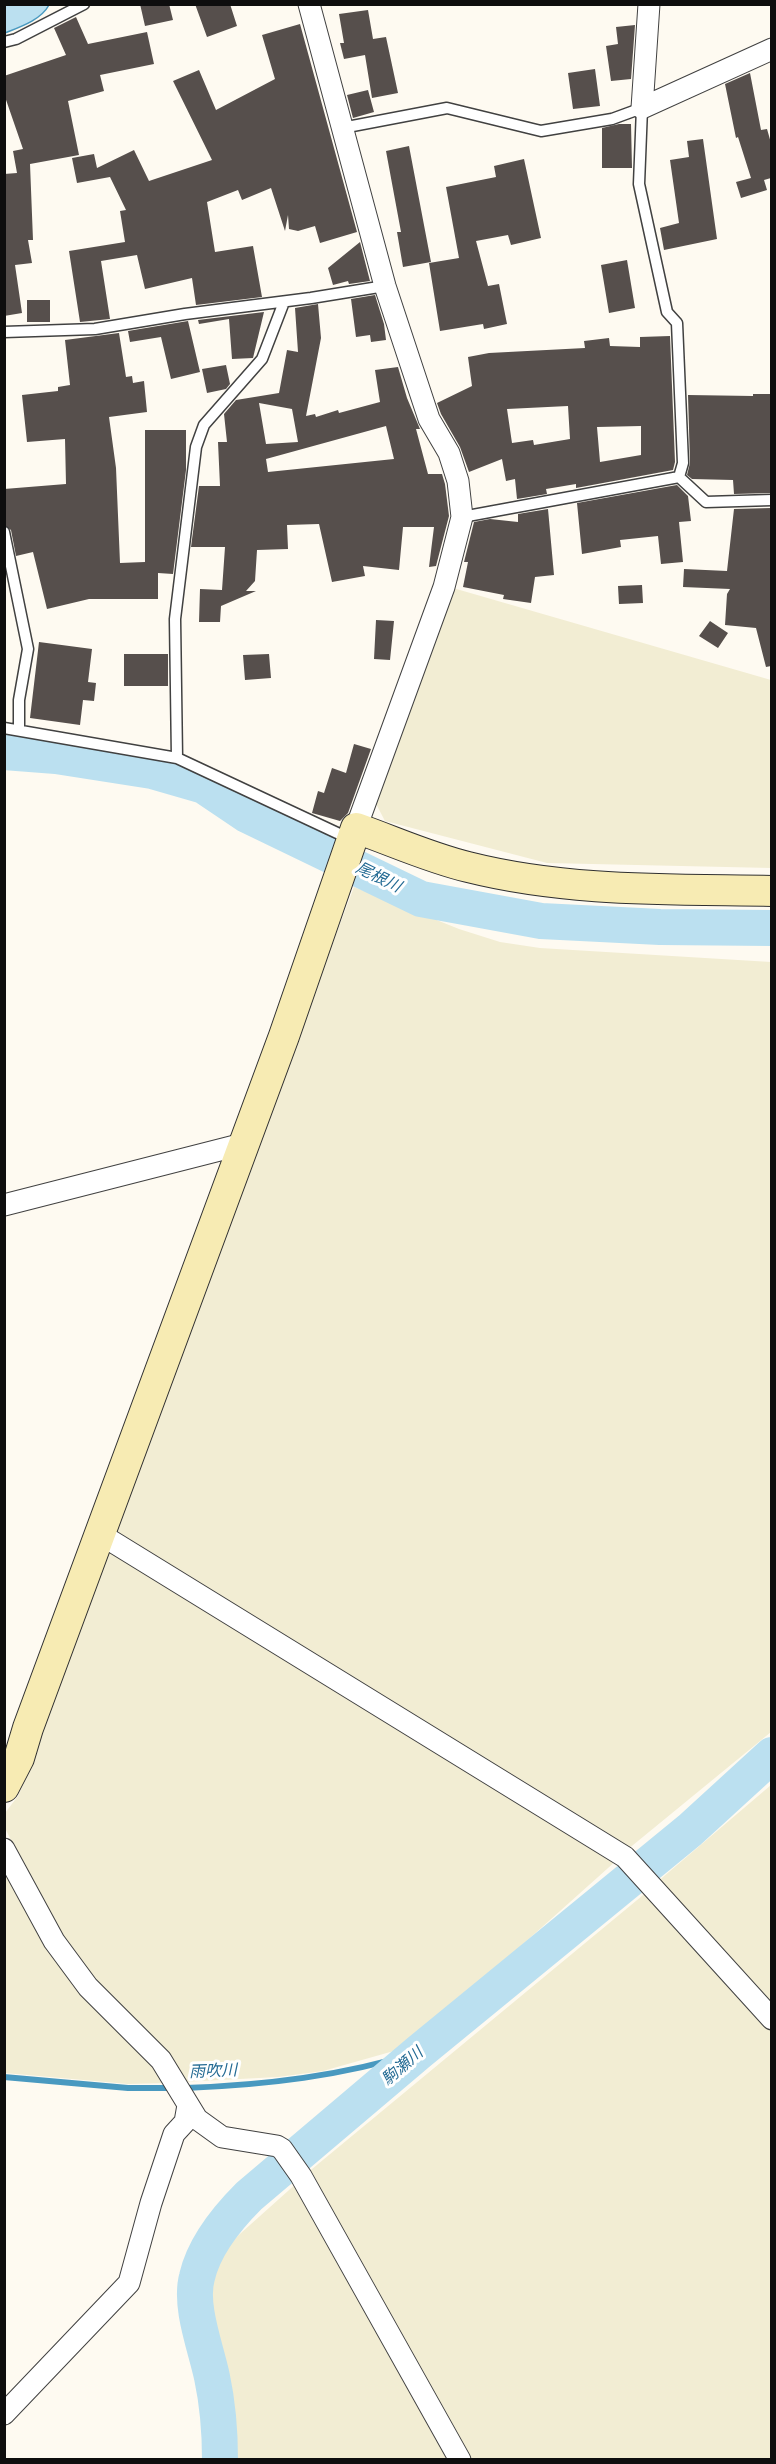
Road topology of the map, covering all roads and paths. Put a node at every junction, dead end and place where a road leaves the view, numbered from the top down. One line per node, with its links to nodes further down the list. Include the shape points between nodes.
1 (84, 4): 4 (lane)
2 (309, 4): 7 (street)
3 (649, 4): 6 (street)
4 (4, 42)
5 (771, 49): 6 (street)
6 (642, 108): 7 (lane, via 612,118 541,131 447,108); 11 (lane, via 639,184 667,312 677,323 683,463)
7 (342, 128): 8 (street)
8 (385, 286): 9 (lane); 13 (street, via 429,419 452,462)
9 (284, 302): 10 (lane, via 95,329); 17 (lane, via 262,358 204,425 196,447 175,619)
10 (4, 332)
11 (679, 477): 12 (lane, via 706,502); 13 (lane)
12 (771, 500)
13 (462, 517): 18 (street, via 444,587)
14 (4, 532): 16 (lane, via 28,649 19,700)
15 (4, 729): 16 (lane)
16 (19, 729): 17 (lane)
17 (177, 758): 18 (lane)
18 (353, 839): 19 (street, via 551,883); 20 (street)
19 (771, 891)
20 (243, 1143): 21 (street); 22 (street)
21 (4, 1205)
22 (100, 1534): 23 (street, via 20,1758); 25 (street, via 625,1857)
23 (4, 1787)
24 (4, 1849): 26 (street, via 54,1941 88,1987 160,2060)
25 (771, 2019)
26 (182, 2094): 27 (street, via 186,2122 174,2134 129,2283); 28 (street, via 208,2129 222,2137 277,2146 287,2156)
27 (4, 2414)
28 (460, 2460)

